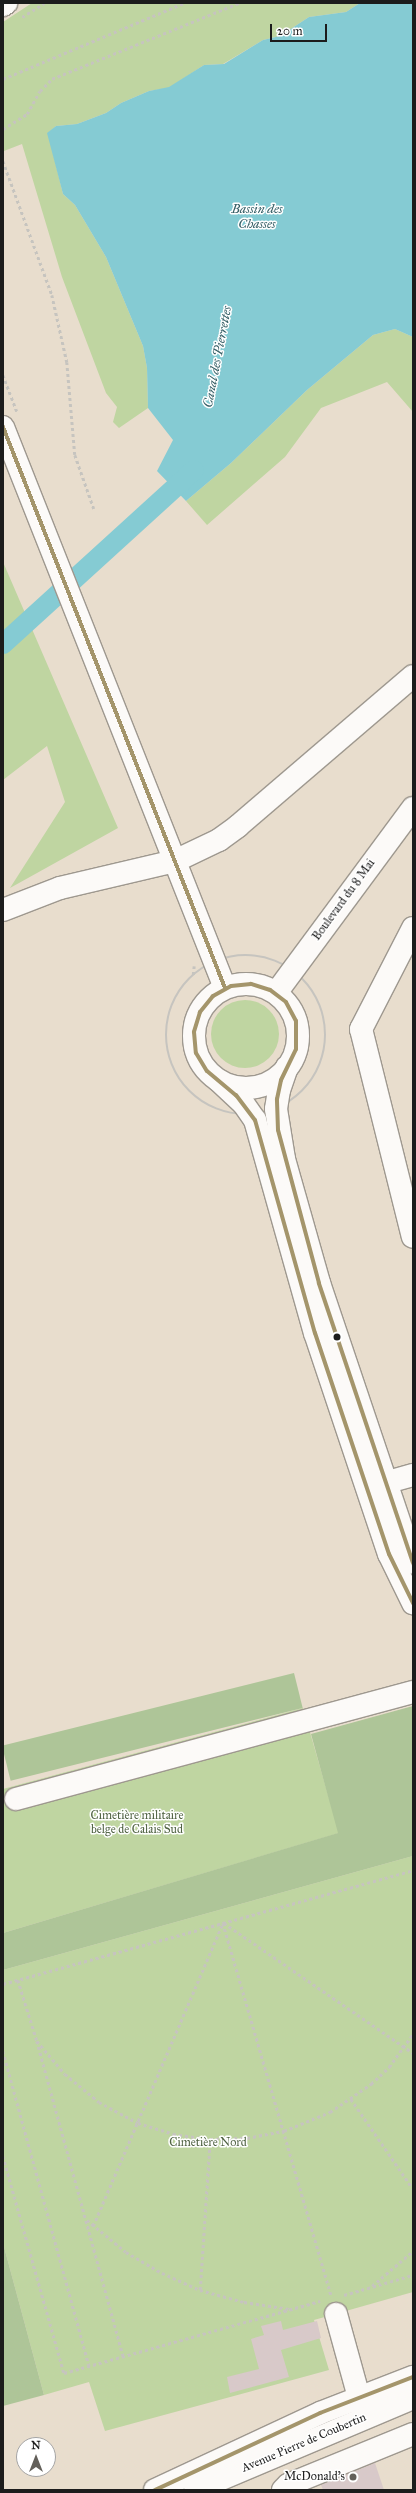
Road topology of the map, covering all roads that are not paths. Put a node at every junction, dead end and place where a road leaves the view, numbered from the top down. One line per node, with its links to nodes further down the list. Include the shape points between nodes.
1 (6, 3): 2 (street)
2 (3, 5)
3 (3, 427): 6 (street)
4 (413, 676): 6 (street, via 238,826 204,848)
5 (413, 808): 10 (street, Boulevard du 8 Mai)
6 (175, 861): 7 (street, via 60,888); 9 (street)
7 (3, 910)
8 (413, 928): 13 (street, via 361,1029)
9 (225, 988): 10 (street, via 251,984); 12 (street, via 203,1006 194,1032 199,1059)
10 (276, 993): 11 (street, via 290,1008 297,1028 296,1049)
11 (287, 1068): 12 (street, via 271,1081 252,1088 230,1086); 15 (street, via 279,1090 276,1109 284,1160)
12 (218, 1080): 15 (street, via 236,1095 252,1115 259,1131 302,1295)
13 (413, 1236)
14 (413, 1476): 15 (street)
15 (376, 1486): 16 (street); 17 (street, via 389,1554)
16 (413, 1563)
17 (413, 1603)
18 (413, 1692): 19 (street)
19 (16, 1799)
20 (334, 2306): 23 (street)
21 (413, 2377): 23 (street, Avenue Pierre de Coubertin)
22 (413, 2398): 23 (street, Avenue Pierre de Coubertin)
23 (361, 2408): 25 (street, Avenue Pierre de Coubertin, via 251,2444); 26 (street, Avenue Pierre de Coubertin)
24 (413, 2434): 27 (street, via 288,2485)
25 (155, 2490)
26 (195, 2490)
27 (283, 2490)

